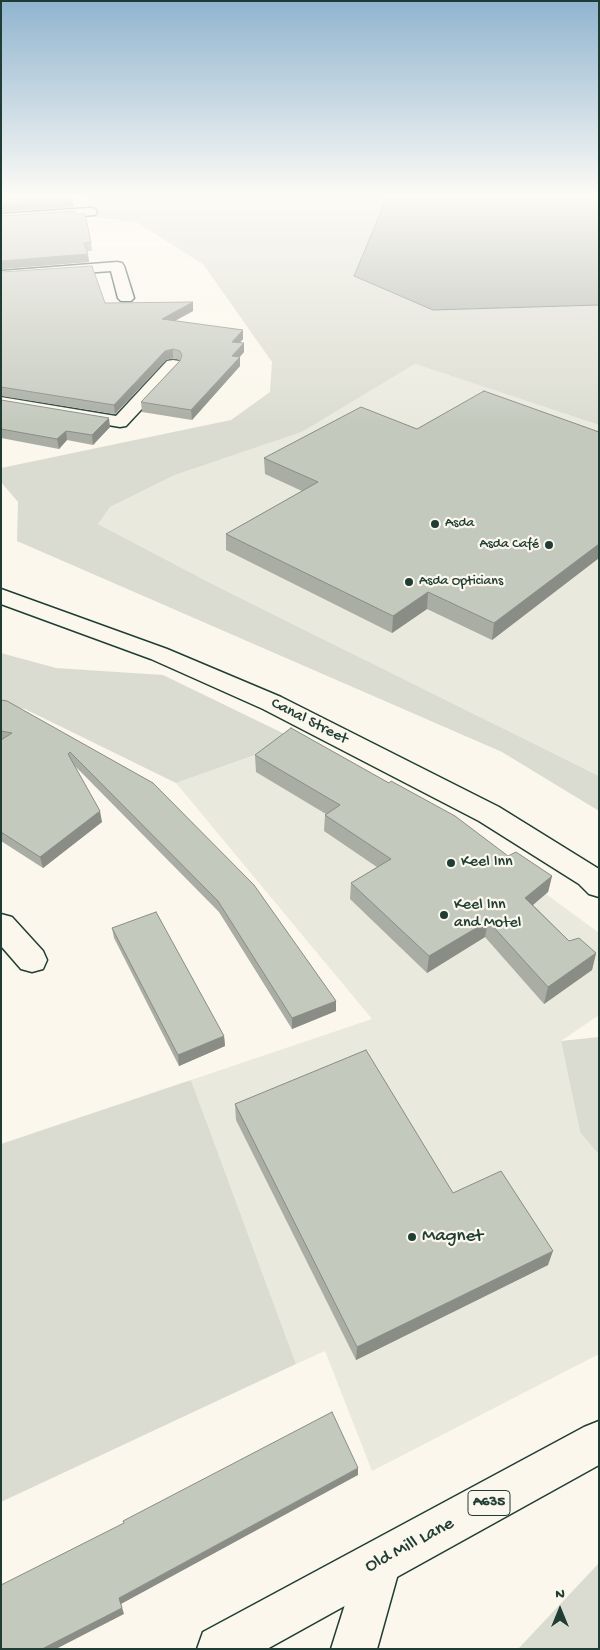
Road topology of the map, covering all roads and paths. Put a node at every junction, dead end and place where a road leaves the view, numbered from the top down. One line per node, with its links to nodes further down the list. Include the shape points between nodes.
1 (40, 272): 3 (main road)
2 (119, 272): 4 (main road)
3 (1, 275)
4 (126, 298)
5 (173, 365): 6 (main road, via 120,422)
6 (1, 402)
7 (1, 596): 8 (main road, Canal Street, via 159,654 272,702 489,814)
8 (599, 886)
9 (1, 925): 10 (main road)
10 (32, 960)
11 (599, 1442): 12 (main road, Old Mill Lane / A635)
12 (379, 1563): 13 (main road, Old Mill Lane / A635); 14 (main road)
13 (220, 1649)
14 (354, 1649)

